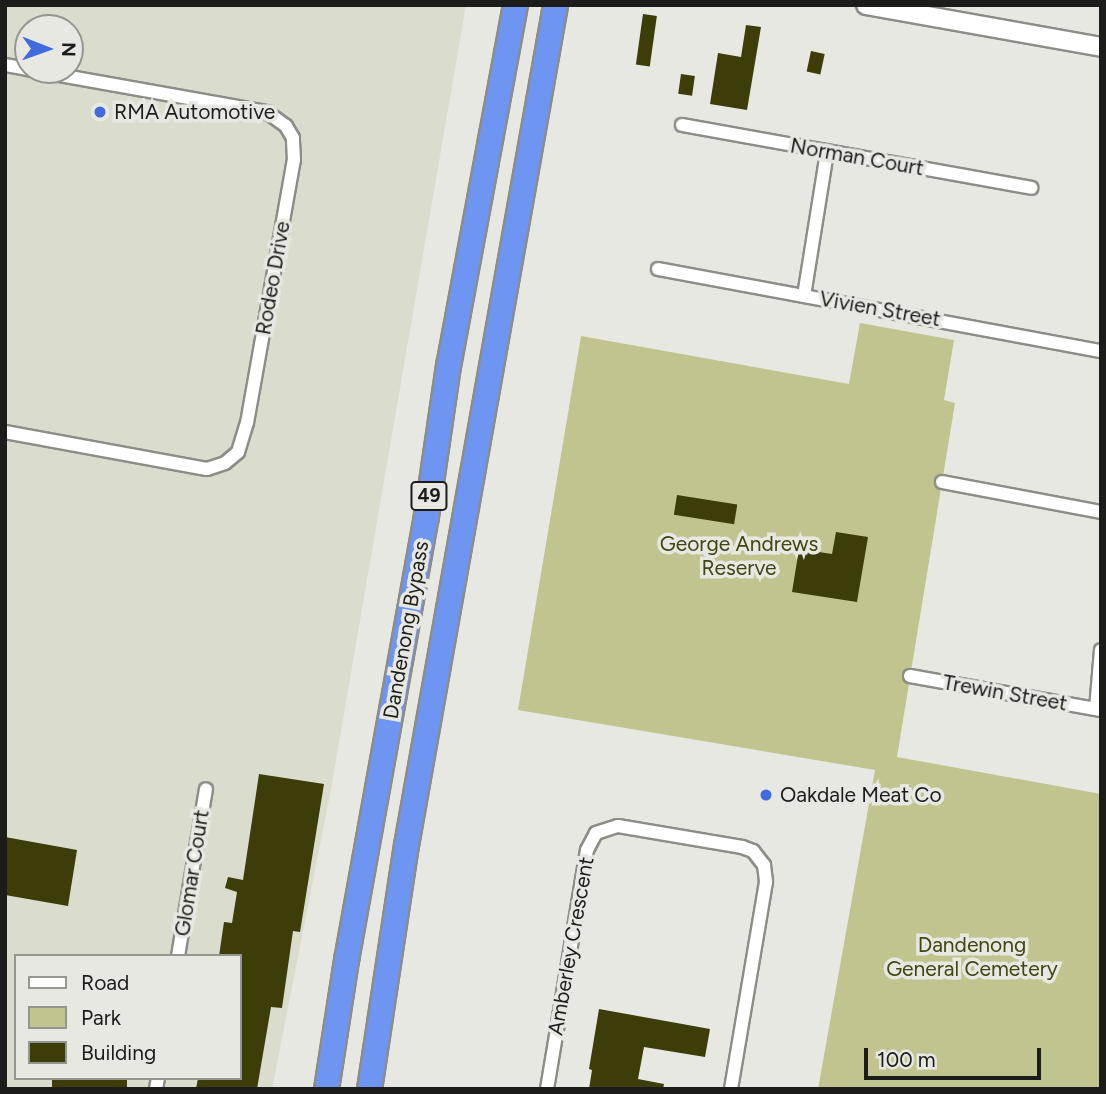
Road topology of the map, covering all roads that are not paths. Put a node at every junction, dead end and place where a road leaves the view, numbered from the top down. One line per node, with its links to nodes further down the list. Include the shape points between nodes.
1 (502, 5): 6 (main road)
2 (515, 5): 6 (highway, Dandenong Bypass / 49)
3 (555, 5): 24 (highway, Dandenong Bypass / 49, via 406,845)
4 (866, 5): 5 (main road)
5 (947, 12): 7 (main road)
6 (510, 33): 23 (highway, Dandenong Bypass / 49, via 450,352)
7 (1101, 47)
8 (84, 80): 15 (street, Rodeo Drive, via 267,112 286,126 293,138 294,160 247,423 238,452 207,469)
9 (682, 125): 10 (street, Norman Court)
10 (827, 152): 11 (street, Norman Court); 13 (street)
11 (1031, 188)
12 (658, 270): 13 (street, Vivien Street)
13 (804, 296): 14 (street, Vivien Street)
14 (1101, 351)
15 (5, 432)
16 (942, 482): 17 (street)
17 (1101, 512)
18 (1101, 650): 20 (street)
19 (910, 676): 20 (street, Trewin Street)
20 (1098, 710)
21 (206, 789): 22 (street, Glomar Court)
22 (178, 954)
23 (327, 1089)
24 (369, 1089)
25 (547, 1089): 26 (street, Amberley Crescent, via 587,850 596,833 618,826 742,847 764,865)
26 (731, 1089)

